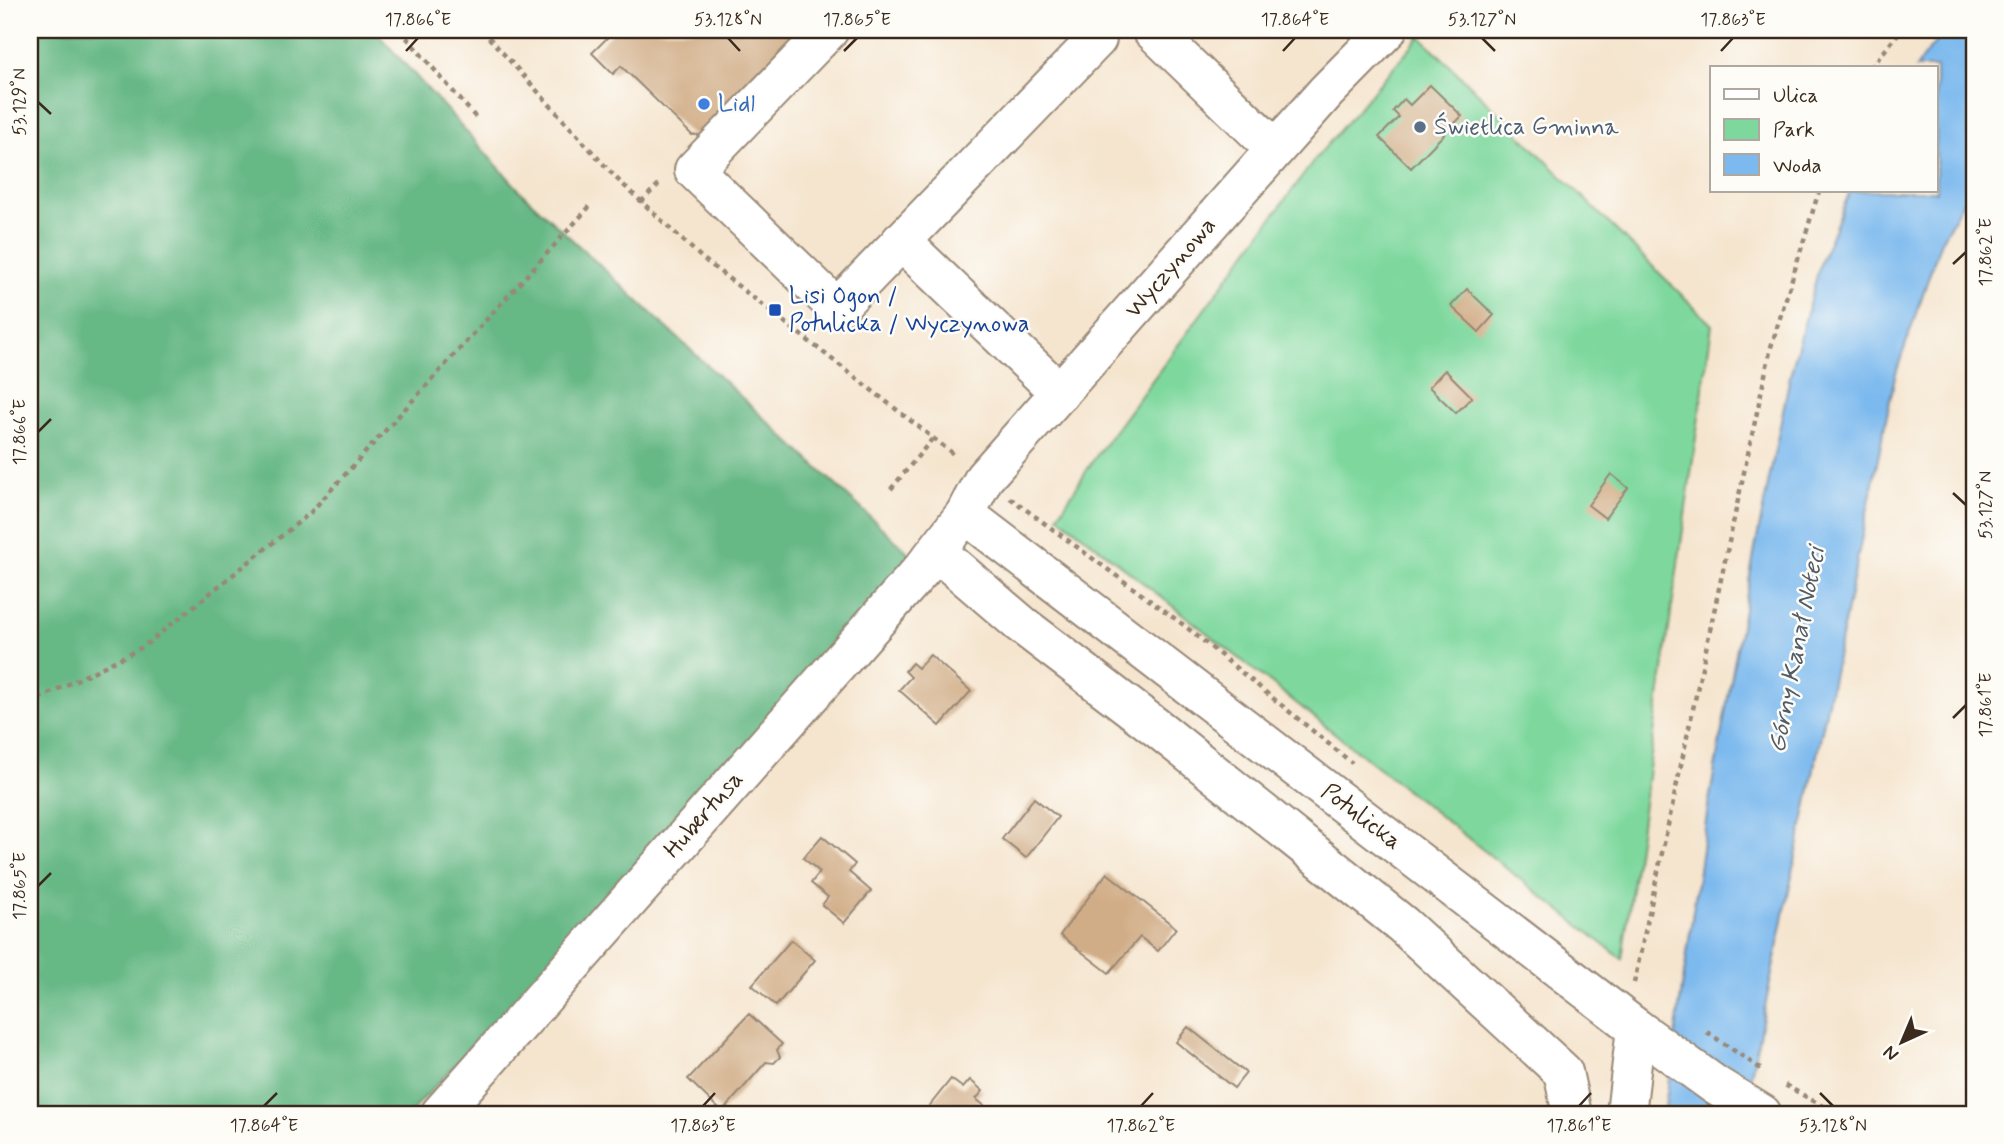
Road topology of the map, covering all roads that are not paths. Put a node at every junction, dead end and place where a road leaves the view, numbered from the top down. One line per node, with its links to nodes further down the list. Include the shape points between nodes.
1 (829, 30): 6 (street, via 694,170 837,308)
2 (1087, 30): 6 (street, via 1097,39)
3 (1153, 30): 5 (street)
4 (1387, 30): 5 (street, Wyczynowa)
5 (1275, 149): 7 (street, Wyczynowa)
6 (901, 241): 7 (street)
7 (1060, 393): 8 (street, Wyczynowa, via 984,478)
8 (965, 514): 9 (street, Hubertusa); 10 (street, Potulicka)
9 (936, 552): 12 (street, Hubertusa); 13 (street, via 1403,925 1563,1072)
10 (1648, 1037): 11 (street, Potulicka, via 1715,1085); 14 (street)
11 (1772, 1099)
12 (440, 1114)
13 (1572, 1114)
14 (1626, 1114)

